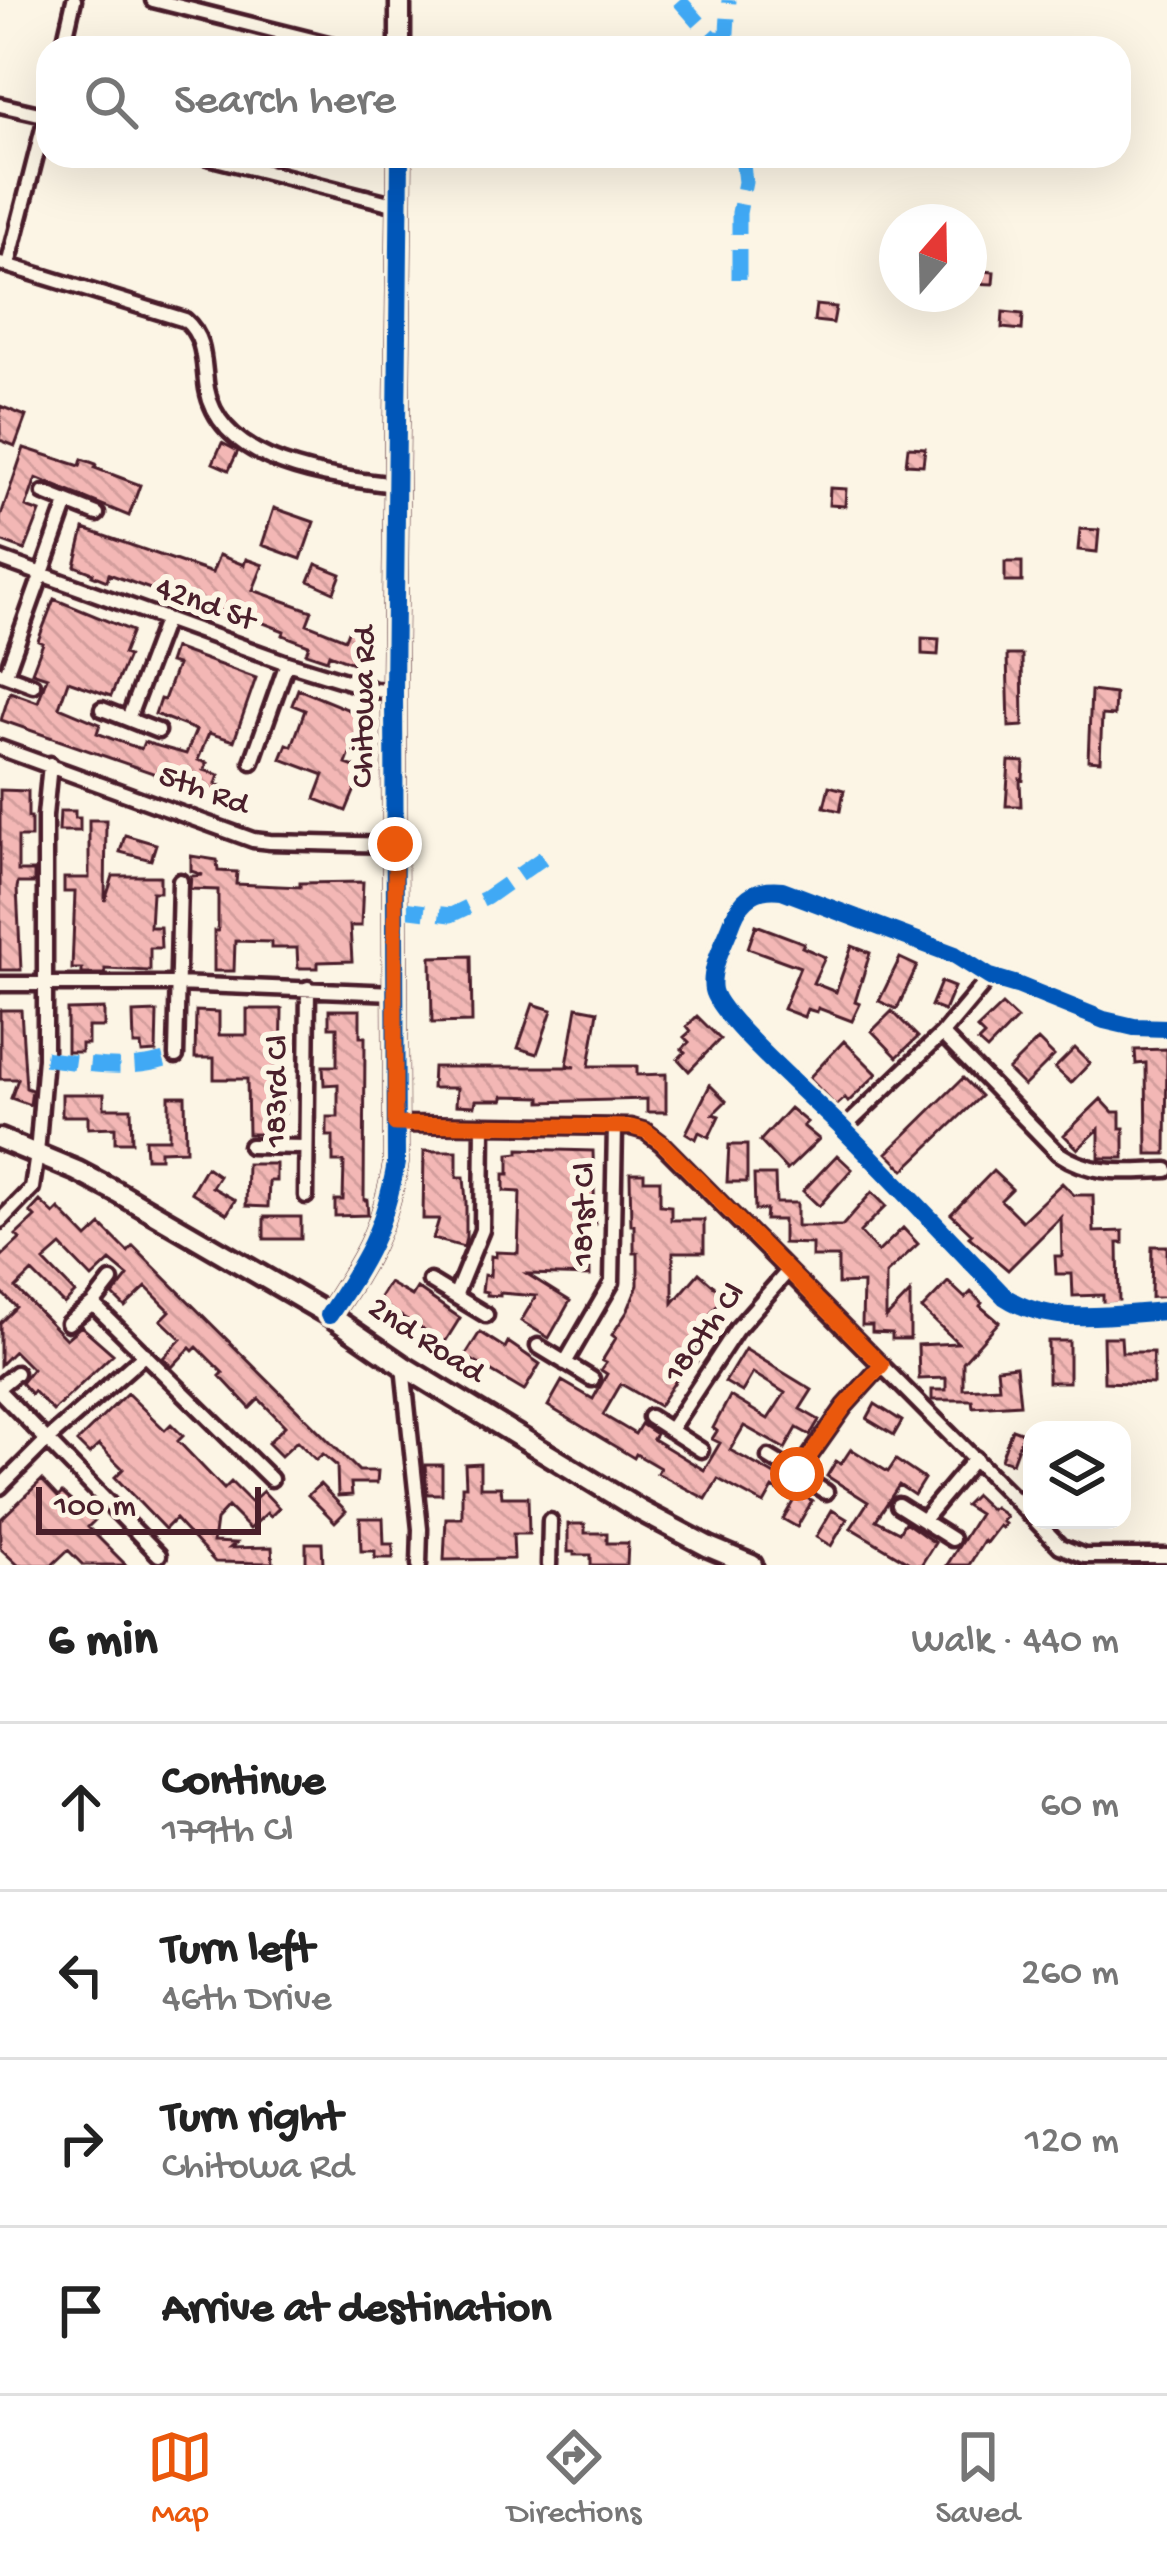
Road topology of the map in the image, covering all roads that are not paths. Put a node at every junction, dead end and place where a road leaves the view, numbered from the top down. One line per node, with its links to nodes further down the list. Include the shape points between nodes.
1 (74, 0): 4 (street)
2 (153, 0): 5 (street)
3 (400, 0): 6 (street)
4 (66, 36)
5 (296, 36)
6 (400, 36)
7 (0, 105): 8 (street)
8 (36, 112)
9 (36, 155): 13 (street)
10 (251, 168): 12 (street)
11 (400, 168): 12 (street, Chitowa Rd)
12 (401, 206): 14 (street, Chitowa Rd)
13 (4, 264): 14 (street, via 178,316 202,346 216,414 255,451 332,478)
14 (396, 485): 24 (street, Chitowa Rd)
15 (44, 493): 16 (street)
16 (67, 503): 17 (street); 19 (street)
17 (97, 514)
18 (0, 559): 19 (street, 42nd St)
19 (41, 574): 20 (street, 42nd St); 22 (street)
20 (165, 621): 21 (street, 42nd St); 26 (street)
21 (287, 663): 24 (street, 42nd St); 29 (street)
22 (3, 673): 23 (street)
23 (33, 685)
24 (394, 692): 31 (street, Chitowa Rd)
25 (102, 709): 26 (street)
26 (128, 719): 27 (street)
27 (158, 731)
28 (0, 748): 30 (street, 5th Rd)
29 (252, 762)
30 (50, 764): 31 (street, 5th Rd, via 253,840); 34 (street)
31 (395, 844): 38 (street, Chitowa Rd)
32 (180, 881): 36 (street)
33 (990, 977): 39 (street, via 1104,1021); 40 (street); 45 (street, via 956,955 782,890 745,897 715,968 713,994)
34 (44, 983): 35 (street); 36 (street); 49 (street)
35 (0, 984)
36 (176, 984): 37 (street); 41 (street)
37 (308, 988): 38 (street); 48 (street, 183rd Cl)
38 (395, 993): 42 (street, Chitowa Rd)
39 (1167, 1028)
40 (942, 1034): 45 (street); 50 (street, via 1071,1162 1098,1172)
41 (176, 1056)
42 (395, 1124): 43 (street); 59 (street, Chitowa Rd, via 388,1204 368,1255)
43 (483, 1125): 44 (street); 56 (street, via 482,1230)
44 (615, 1127): 53 (street, via 646,1131 662,1143); 64 (street, 181st Cl, via 612,1282)
45 (843, 1129): 58 (street, via 1020,1307 1063,1316)
46 (0, 1138): 49 (street, 2nd Road)
47 (250, 1146): 48 (street)
48 (304, 1147): 51 (street, 183rd Cl)
49 (38, 1154): 52 (street, via 32,1188); 59 (street, 2nd Road)
50 (1167, 1170)
51 (306, 1196)
52 (0, 1221)
53 (788, 1271): 65 (street); 71 (street, 180th Cl, via 736,1330)
54 (111, 1281): 57 (street)
55 (430, 1281): 56 (street)
56 (455, 1297): 60 (street)
57 (93, 1304): 61 (street); 63 (street)
58 (1167, 1311)
59 (329, 1315): 66 (street, 2nd Road)
60 (487, 1315)
61 (68, 1323)
62 (538, 1346): 64 (street)
63 (145, 1354): 72 (street); 77 (street)
64 (565, 1363): 68 (street)
65 (882, 1365): 75 (street); 76 (street)
66 (403, 1366): 88 (street); 90 (street, 2nd Road, via 641,1511)
67 (16, 1372): 69 (street)
68 (592, 1379)
69 (0, 1389): 72 (street)
70 (650, 1417): 71 (street)
71 (670, 1430): 73 (street)
72 (46, 1441): 78 (street); 86 (street)
73 (701, 1450)
74 (769, 1457): 76 (street)
75 (975, 1458): 81 (street); 82 (street)
76 (797, 1474): 79 (street)
77 (272, 1479)
78 (0, 1487)
79 (826, 1492)
80 (898, 1505): 82 (street)
81 (1023, 1508)
82 (923, 1520): 85 (street)
83 (550, 1522): 89 (street)
84 (1043, 1529): 87 (street, via 1084,1556)
85 (952, 1539)
86 (159, 1555)
87 (1167, 1556)
88 (419, 1565)
89 (549, 1565)
90 (752, 1565)

